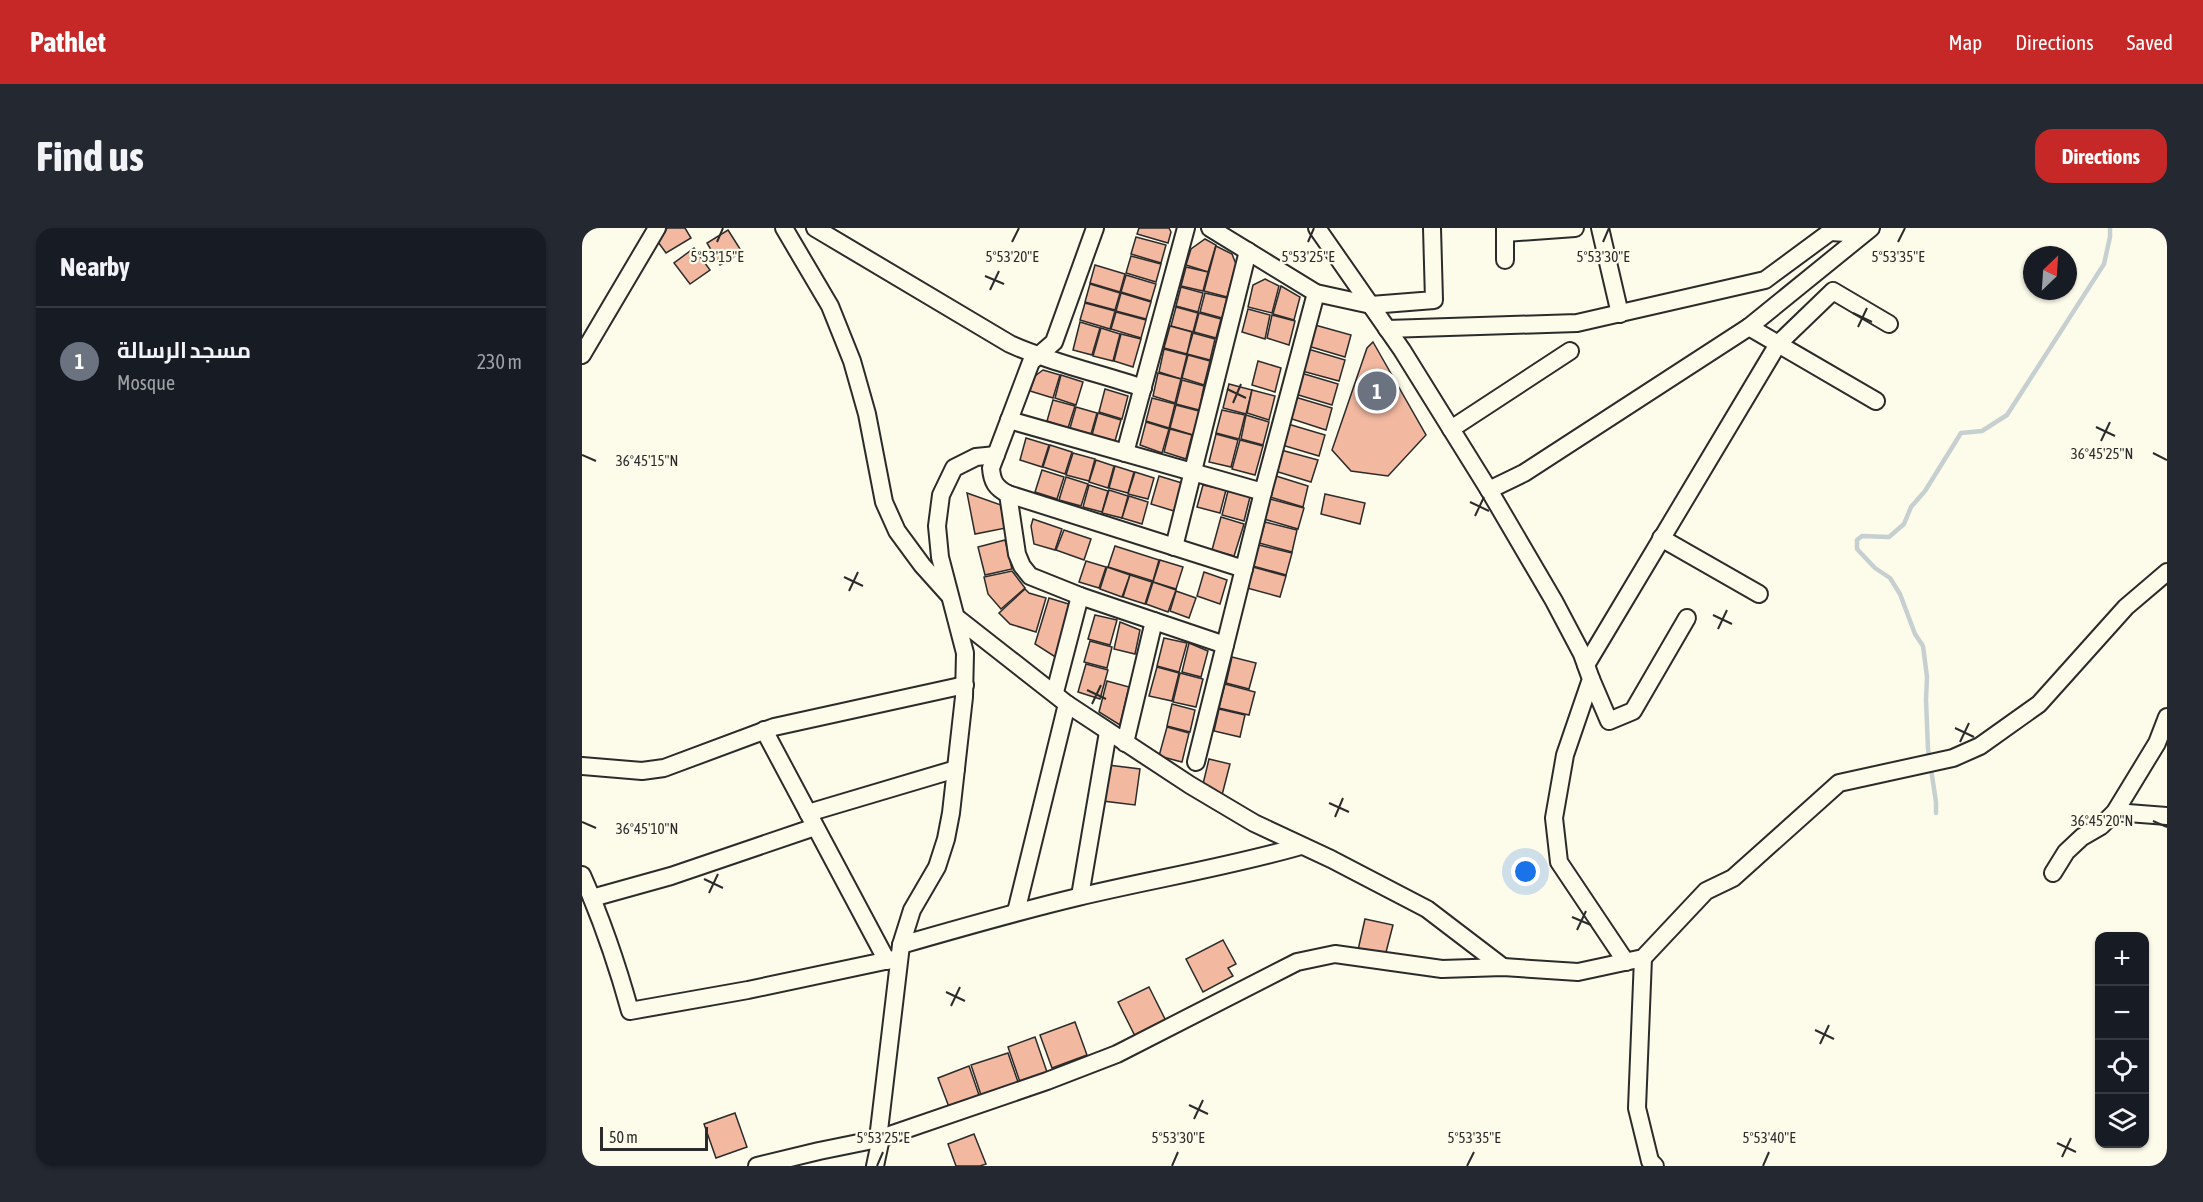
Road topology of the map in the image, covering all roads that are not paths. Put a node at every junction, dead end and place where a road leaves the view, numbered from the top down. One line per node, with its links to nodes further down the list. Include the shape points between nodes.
1 (657, 228): 24 (street)
2 (784, 228): 42 (street, via 830,306 852,361 884,502 892,521 922,565)
3 (815, 228): 25 (street, via 1010,344)
4 (1095, 228): 25 (street, via 1054,342)
5 (1186, 228): 26 (street)
6 (1210, 228): 14 (street)
7 (1317, 228): 17 (street)
8 (1432, 228): 17 (street, via 1434,300)
9 (1575, 228): 12 (street)
10 (1600, 228): 18 (street)
11 (1827, 230): 13 (street); 18 (street, via 1765,280)
12 (1505, 231): 15 (street)
13 (1867, 231): 20 (street)
14 (1248, 251): 16 (street); 32 (street)
15 (1505, 260)
16 (1316, 292): 17 (street); 34 (street)
17 (1371, 305): 21 (street)
18 (1620, 314): 21 (street, via 1577,323)
19 (1889, 324): 22 (street, via 1833,291)
20 (1749, 327): 22 (street); 33 (street, via 1524,473)
21 (1387, 329): 29 (street)
22 (1778, 344): 27 (street); 36 (street)
23 (1570, 351): 29 (street)
24 (582, 355)
25 (1037, 356): 26 (street); 28 (street)
26 (1143, 388): 30 (street)
27 (1876, 401)
28 (1008, 420): 30 (street); 31 (street)
29 (1451, 429): 33 (street)
30 (1125, 453): 32 (street)
31 (996, 455): 35 (street, via 992,478); 42 (street, via 976,457 954,468 941,495 937,526 940,557)
32 (1193, 473): 34 (street); 37 (street)
33 (1489, 490): 47 (street, via 1554,602)
34 (1263, 492): 38 (street)
35 (1008, 494): 37 (street); 41 (street, via 1022,566 1030,576)
36 (1661, 538): 40 (street); 47 (street)
37 (1174, 547): 38 (street)
38 (1244, 569): 46 (street)
39 (2167, 572): 67 (street, via 2126,608 2039,704 1980,746 1953,758 1839,783 1733,878 1706,891)
40 (1759, 594)
41 (1080, 596): 45 (street); 49 (street)
42 (951, 597): 43 (street)
43 (956, 618): 48 (street, via 965,653); 49 (street)
44 (1688, 618): 47 (street, via 1633,711 1609,722)
45 (1154, 621): 46 (street); 53 (street)
46 (1225, 645): 54 (street)
47 (1588, 672): 68 (street, via 1565,755 1554,818 1559,862)
48 (965, 685): 51 (street); 56 (street)
49 (1061, 698): 52 (street); 65 (street)
50 (2167, 717): 57 (street, via 2157,743)
51 (764, 730): 55 (street, via 664,768 642,771); 59 (street)
52 (1108, 732): 53 (street); 63 (street)
53 (1125, 743): 60 (street, via 1254,823)
54 (1196, 762)
55 (582, 766)
56 (956, 769): 59 (street); 66 (street, via 950,821 937,867 912,910)
57 (2115, 812): 58 (street); 61 (street, via 2066,852)
58 (2167, 816)
59 (812, 820): 64 (street, via 683,873); 66 (street)
60 (1301, 846): 63 (street); 69 (street, via 1427,909)
61 (2054, 873)
62 (582, 875): 64 (street)
63 (1080, 896): 65 (street)
64 (592, 898): 66 (street, via 630,1011 748,990)
65 (1016, 912): 66 (street)
66 (896, 955): 70 (street)
67 (1643, 958): 68 (street); 73 (street, via 1636,1108 1650,1161)
68 (1626, 962): 69 (street, via 1578,972)
69 (1503, 967): 70 (street, via 1442,969 1335,954 1297,962 1117,1054)
70 (879, 1139): 71 (street); 72 (street)
71 (757, 1166)
72 (875, 1166)
73 (1655, 1166)

